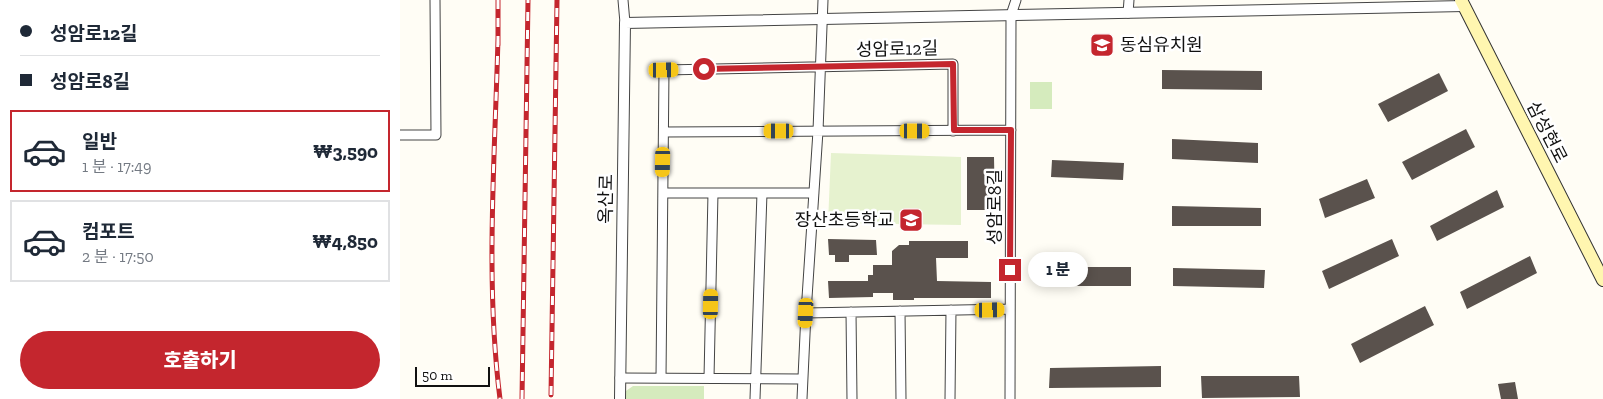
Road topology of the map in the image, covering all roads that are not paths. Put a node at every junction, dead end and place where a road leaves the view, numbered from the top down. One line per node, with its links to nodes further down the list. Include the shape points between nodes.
1 (435, 0): 17 (street, via 436,135)
2 (623, 0): 11 (street, 옥산로)
3 (819, 0): 9 (street)
4 (823, 0): 9 (street)
5 (1016, 0): 10 (street, 성암로8길)
6 (1129, 0): 8 (street)
7 (1462, 3): 8 (street); 22 (main road, 삼성현로)
8 (1128, 13): 10 (street)
9 (823, 15): 10 (street); 11 (street); 12 (street)
10 (1011, 15): 14 (street, 성암로8길)
11 (625, 23): 28 (street, 옥산로)
12 (820, 67): 13 (street, 성암로12길, via 953,64); 15 (street); 16 (street, 성암로12길, via 664,70)
13 (954, 130): 14 (street); 15 (street)
14 (1011, 130): 23 (street, 성암로8길)
15 (818, 131): 16 (street); 21 (street)
16 (664, 132): 18 (street)
17 (400, 135)
18 (663, 193): 19 (street); 29 (street)
19 (713, 193): 20 (street); 30 (street)
20 (762, 193): 21 (street); 31 (street)
21 (814, 193): 27 (street)
22 (1603, 280)
23 (1010, 309): 24 (street); 39 (street, 성암로8길)
24 (951, 310): 26 (street); 38 (street)
25 (851, 312): 26 (street); 27 (street); 36 (street)
26 (900, 312): 37 (street)
27 (806, 313): 32 (street)
28 (620, 378): 29 (street); 33 (street, 옥산로)
29 (660, 378): 30 (street)
30 (709, 378): 31 (street)
31 (755, 378): 32 (street); 34 (street)
32 (802, 379): 35 (street)
33 (620, 399)
34 (755, 399)
35 (802, 399)
36 (852, 399)
37 (901, 399)
38 (950, 399)
39 (1010, 399)

